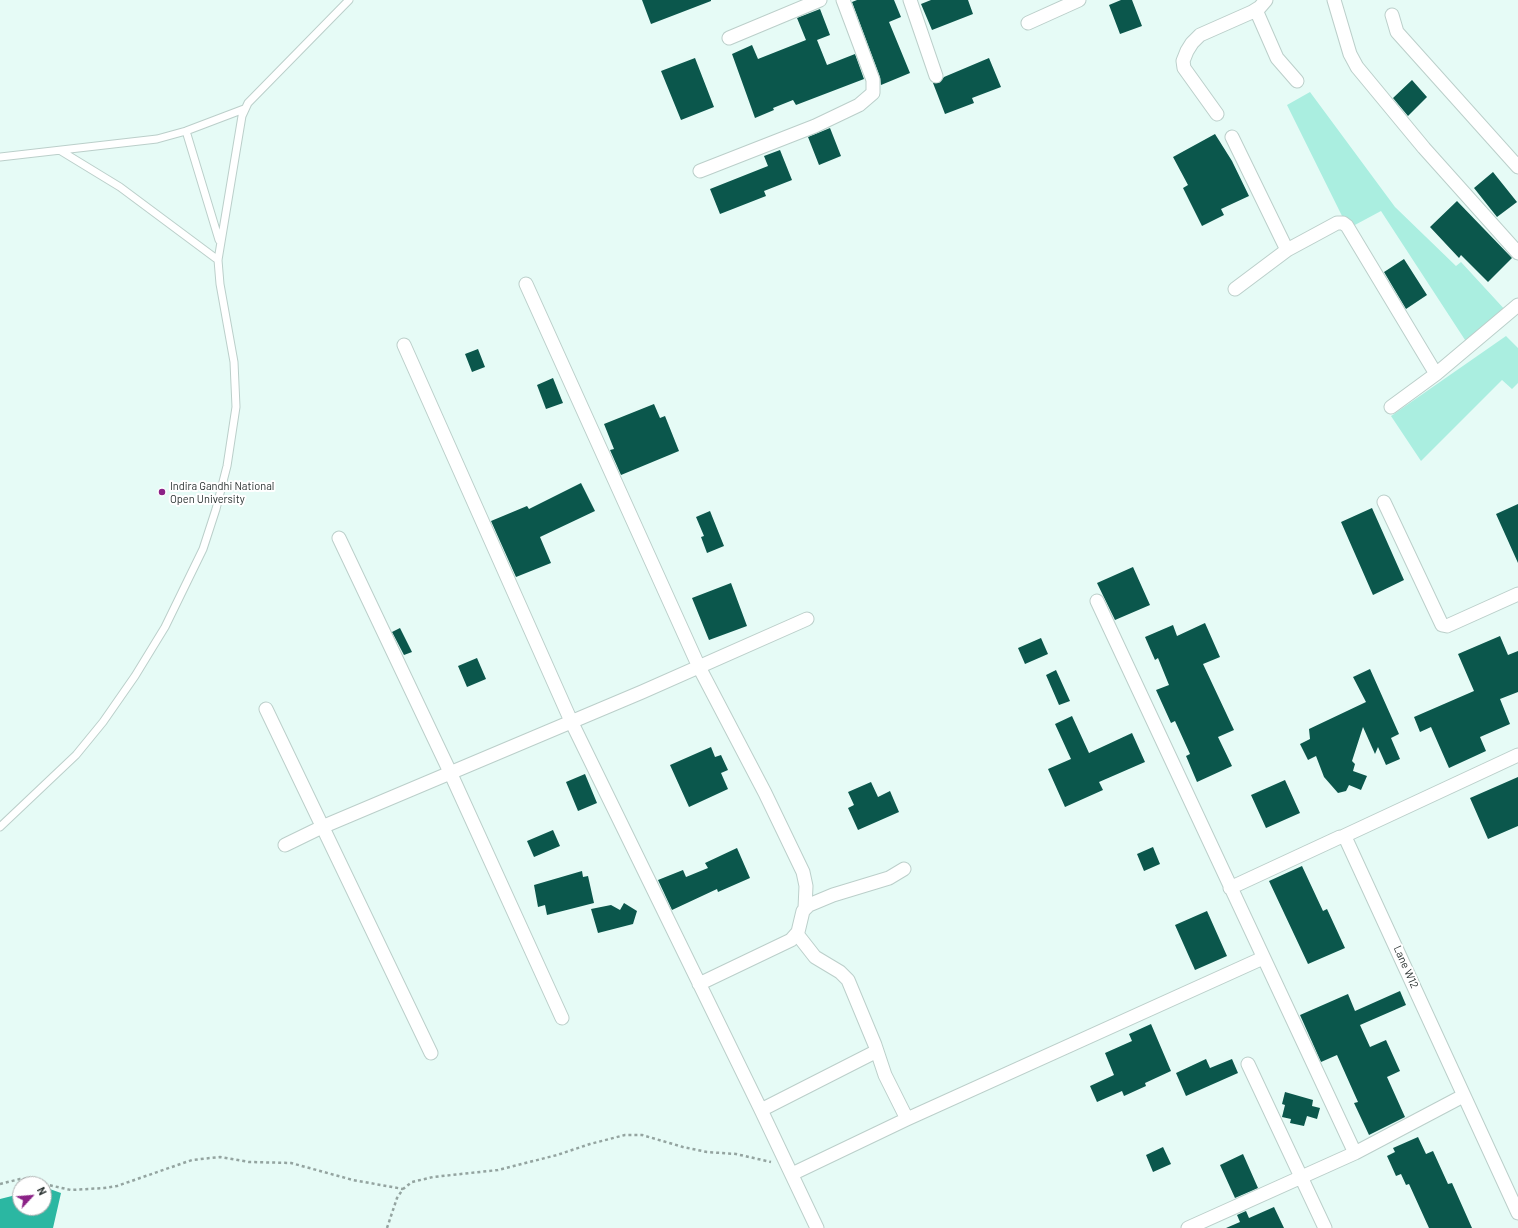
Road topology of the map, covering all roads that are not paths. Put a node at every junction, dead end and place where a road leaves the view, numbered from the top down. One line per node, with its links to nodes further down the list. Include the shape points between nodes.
1 (349, 0): 14 (lane)
2 (820, 0): 11 (street)
3 (842, 0): 21 (street, via 873,80 873,93 859,105 815,126)
4 (910, 0): 12 (street)
5 (1080, 0): 10 (street)
6 (1266, 0): 8 (street)
7 (1334, 0): 24 (street, via 1350,54 1357,67 1424,148)
8 (1256, 10): 13 (street, via 1277,58); 15 (street, via 1200,35 1192,43 1183,61 1184,68)
9 (1392, 15): 20 (street, via 1397,32)
10 (1028, 23)
11 (729, 38)
12 (936, 76)
13 (1296, 81)
14 (244, 109): 16 (lane); 22 (lane)
15 (1217, 114)
16 (186, 131): 18 (lane, via 157,139); 22 (lane)
17 (1232, 136): 23 (street)
18 (61, 151): 19 (lane); 25 (lane, via 120,187)
19 (0, 157)
20 (1518, 167)
21 (700, 171)
22 (220, 241): 25 (lane)
23 (1287, 250): 27 (street); 30 (street, via 1337,223 1347,226)
24 (1518, 253)
25 (218, 260): 42 (lane, via 234,362 236,407 226,466 203,549 165,627 103,722 76,755)
26 (526, 284): 37 (street)
27 (1235, 289)
28 (1518, 305): 30 (street)
29 (404, 345): 39 (street)
30 (1436, 374): 31 (street)
31 (1391, 407)
32 (1384, 502): 34 (street, via 1442,625 1447,626)
33 (339, 538): 41 (street)
34 (1517, 596)
35 (1097, 601): 47 (street)
36 (807, 619): 37 (street)
37 (699, 667): 39 (street); 48 (street, via 803,872)
38 (266, 708): 43 (street)
39 (571, 720): 41 (street); 51 (street)
40 (1518, 755): 44 (street)
41 (450, 772): 43 (street); 52 (street)
42 (0, 827)
43 (322, 827): 45 (street); 54 (street)
44 (1344, 836): 47 (street); 56 (street, Lane W12)
45 (285, 845)
46 (904, 869): 48 (street, via 889,878 818,901)
47 (1230, 888): 50 (street)
48 (806, 908): 49 (street, via 802,913)
49 (797, 934): 51 (street, via 786,943); 53 (street, via 815,957 848,980)
50 (1263, 958): 58 (street); 59 (street)
51 (699, 984): 57 (street)
52 (562, 1018)
53 (877, 1051): 57 (street); 58 (street, via 885,1075)
54 (431, 1053)
55 (1248, 1064): 61 (street)
56 (1463, 1096): 59 (street); 62 (street, Lane W12)
57 (761, 1110): 60 (street)
58 (907, 1119): 60 (street)
59 (1354, 1153): 61 (street)
60 (789, 1170): 63 (street)
61 (1302, 1177): 64 (street); 65 (street)
62 (1518, 1213)
63 (817, 1228)
64 (1188, 1228)
65 (1325, 1228)

